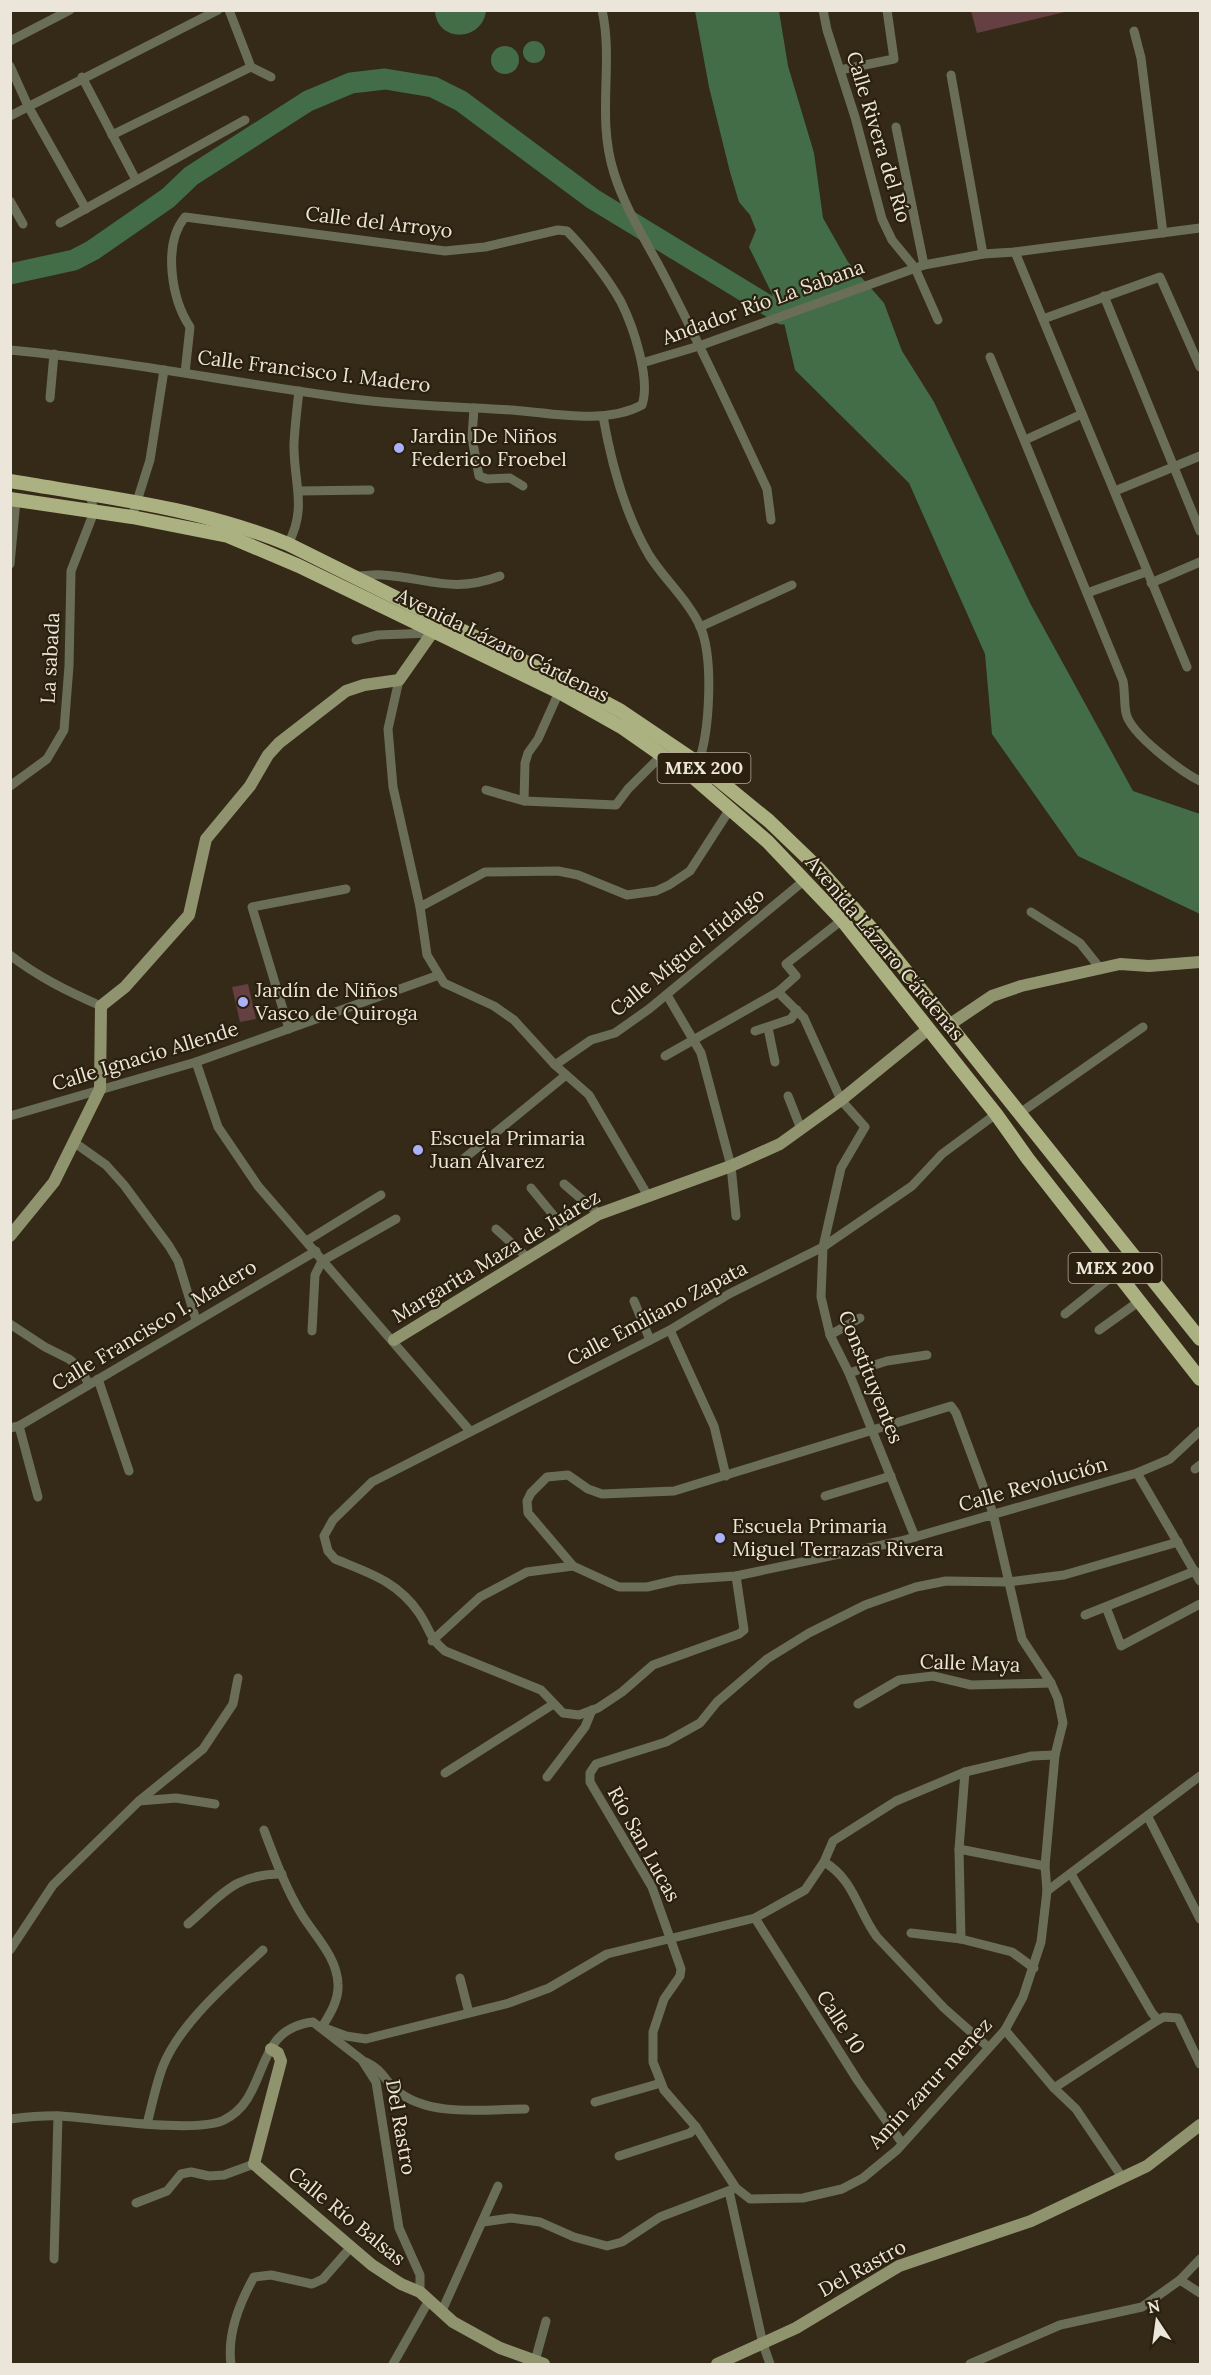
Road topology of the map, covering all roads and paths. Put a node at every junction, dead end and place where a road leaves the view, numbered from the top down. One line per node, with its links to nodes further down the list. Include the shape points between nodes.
1 (70, 10): 8 (street)
2 (218, 10): 13 (street)
3 (229, 10): 10 (street)
4 (602, 10): 33 (street, via 603,108 614,174)
5 (824, 10): 11 (street, Calle Rivera del Río)
6 (887, 10): 11 (street, via 894,59)
7 (1134, 31): 26 (street, via 1141,58)
8 (10, 40)
9 (10, 66): 15 (street)
10 (251, 67): 14 (street); 19 (street)
11 (840, 70): 29 (street, Calle Rivera del Río, via 882,219 892,240)
12 (951, 75): 28 (street)
13 (82, 77): 15 (street); 19 (street)
14 (271, 77)
15 (28, 105): 16 (street); 22 (street)
16 (10, 116)
17 (246, 120): 20 (street)
18 (896, 127): 29 (street)
19 (112, 135): 20 (street)
20 (136, 180): 22 (street)
21 (10, 201): 24 (street)
22 (86, 209): 23 (street)
23 (60, 223)
24 (23, 224)
25 (1200, 228): 26 (street, Andador Río La Sabana)
26 (1162, 233): 27 (street, Andador Río La Sabana)
27 (1016, 252): 28 (street, Andador Río La Sabana); 31 (street)
28 (983, 254): 29 (street, Andador Río La Sabana)
29 (919, 267): 32 (street); 33 (street, Andador Río La Sabana)
30 (1104, 296): 31 (street); 38 (street, via 1160,277); 48 (street)
31 (1043, 319): 44 (street)
32 (938, 320)
33 (699, 346): 37 (street, Andador Río La Sabana); 59 (street, via 767,489)
34 (10, 350): 35 (street, Calle Francisco I. Madero)
35 (54, 354): 39 (street, Calle Francisco I. Madero); 42 (street)
36 (990, 357): 46 (street)
37 (642, 363): 40 (street, Calle del Arroyo, via 621,302 567,231 445,252 185,217 172,260 181,313 190,327); 45 (street, Calle Francisco I. Madero, via 646,393 642,405)
38 (1200, 367)
39 (164, 370): 40 (street, Calle Francisco I. Madero); 56 (street, via 150,460)
40 (185, 373): 41 (street, Calle Francisco I. Madero)
41 (299, 391): 43 (street, Calle Francisco I. Madero); 52 (street, via 294,443)
42 (50, 398)
43 (474, 408): 45 (street, Calle Francisco I. Madero); 50 (street, via 472,438 479,476 510,478)
44 (1082, 414): 46 (street); 53 (street)
45 (603, 416): 70 (street, via 609,446 639,533 649,554)
46 (1025, 440): 69 (street)
47 (1200, 456): 48 (street)
48 (1175, 466): 53 (street); 60 (street)
49 (10, 481): 54 (main road, Avenida Lázaro Cárdenas / MEX 200)
50 (523, 486)
51 (370, 490): 52 (street)
52 (298, 491): 61 (street, via 298,526)
53 (1114, 491): 64 (street)
54 (90, 494): 56 (main road, Avenida Lázaro Cárdenas / MEX 200); 57 (street)
55 (13, 500): 57 (main road, Avenida Lázaro Cárdenas / MEX 200); 63 (street)
56 (138, 502): 58 (street); 61 (main road, Avenida Lázaro Cárdenas / MEX 200, via 251,529)
57 (94, 512): 58 (main road, Avenida Lázaro Cárdenas / MEX 200); 80 (street, La sabada, via 71,571 64,730 47,759)
58 (132, 518): 71 (main road, Avenida Lázaro Cárdenas / MEX 200, via 228,536 299,566)
59 (771, 520)
60 (1200, 531)
61 (288, 544): 66 (main road, Avenida Lázaro Cárdenas / MEX 200)
62 (1200, 562): 67 (street)
63 (10, 564)
64 (1146, 572): 67 (street); 69 (street)
65 (500, 576): 66 (street, via 458,585 383,574)
66 (350, 577): 77 (main road, Avenida Lázaro Cárdenas / MEX 200, via 621,711)
67 (1151, 583): 73 (street)
68 (792, 585): 70 (street)
69 (1087, 593): 79 (street, via 1123,681 1130,722 1163,757)
70 (700, 627): 77 (street, via 708,692)
71 (432, 633): 72 (street); 74 (street); 75 (main road, Avenida Lázaro Cárdenas / MEX 200)
72 (356, 640)
73 (1187, 667)
74 (399, 680): 86 (street, via 388,729 393,787); 95 (street, via 346,691 268,755 250,786 206,839 189,915 125,987)
75 (559, 692): 76 (main road, Avenida Lázaro Cárdenas / MEX 200); 82 (street, via 528,753)
76 (662, 755): 78 (main road, Avenida Lázaro Cárdenas / MEX 200); 82 (street, via 616,805)
77 (698, 763): 78 (street); 97 (main road, Avenida Lázaro Cárdenas / MEX 200, via 769,821 827,877)
78 (693, 777): 83 (main road, Avenida Lázaro Cárdenas / MEX 200)
79 (1200, 781)
80 (10, 786)
81 (486, 790): 82 (street)
82 (524, 801)
83 (730, 808): 84 (main road, Avenida Lázaro Cárdenas / MEX 200); 86 (street, via 690,871 656,891 627,895 558,871 485,872)
84 (806, 879): 88 (main road, Avenida Lázaro Cárdenas / MEX 200); 94 (street, Calle Miguel Hidalgo)
85 (346, 890): 100 (street, via 252,907)
86 (420, 907): 92 (street, via 427,955)
87 (1031, 912): 91 (street, via 1080,943)
88 (842, 920): 93 (street, via 787,964 796,976); 101 (main road, Avenida Lázaro Cárdenas / MEX 200)
89 (10, 955): 95 (street, via 25,967)
90 (1200, 962): 91 (street)
91 (1100, 968): 97 (street, via 992,996)
92 (438, 975): 100 (street, Calle Ignacio Allende); 107 (street, via 444,983 494,1006 514,1020)
93 (778, 992): 96 (street); 103 (street)
94 (667, 995): 103 (street); 107 (street, Calle Miguel Hidalgo, via 615,1033 591,1040)
95 (101, 1006): 109 (street)
96 (797, 1010): 99 (street, via 791,1019); 111 (street, via 811,1030)
97 (949, 1025): 112 (main road, Avenida Lázaro Cárdenas / MEX 200)
98 (1143, 1027): 112 (street)
99 (768, 1028): 102 (street); 106 (street)
100 (289, 1029): 105 (street, Calle Ignacio Allende)
101 (927, 1030): 111 (street, Margarita Maza de Juárez); 113 (main road, Avenida Lázaro Cárdenas / MEX 200)
102 (755, 1031)
103 (694, 1039): 104 (street); 118 (street)
104 (665, 1056)
105 (196, 1062): 109 (street, Calle Ignacio Allende); 129 (street, via 218,1127 234,1155)
106 (775, 1062)
107 (555, 1065): 108 (street)
108 (566, 1075): 117 (street); 122 (street, via 589,1095)
109 (100, 1089): 114 (street, Calle Ignacio Allende); 116 (street)
110 (788, 1096): 115 (street)
111 (842, 1100): 115 (street, Margarita Maza de Juárez); 130 (street, Constituyentes, via 865,1131 841,1168)
112 (1020, 1113): 133 (main road, Avenida Lázaro Cárdenas / MEX 200)
113 (996, 1114): 130 (street, Calle Emiliano Zapata, via 942,1154 912,1186); 135 (main road, Avenida Lázaro Cárdenas / MEX 200)
114 (10, 1116)
115 (801, 1129): 118 (street, Margarita Maza de Juárez, via 780,1144)
116 (75, 1143): 128 (street, via 54,1182); 140 (street, via 124,1185 169,1246 178,1261)
117 (461, 1161)
118 (731, 1167): 122 (street, Margarita Maza de Juárez); 124 (street)
119 (564, 1184): 123 (street)
120 (531, 1188): 127 (street)
121 (381, 1195): 129 (street)
122 (648, 1196): 123 (street, Margarita Maza de Juárez)
123 (599, 1214): 127 (street, Margarita Maza de Juárez)
124 (736, 1216)
125 (396, 1219): 134 (street)
126 (496, 1229): 132 (street)
127 (568, 1233): 132 (street, Margarita Maza de Juárez)
128 (10, 1236)
129 (308, 1240): 131 (street)
130 (823, 1247): 142 (street, Calle Emiliano Zapata, via 729,1294); 145 (street, Constituyentes, via 821,1297)
131 (316, 1251): 134 (street); 140 (street, Calle Francisco I. Madero)
132 (528, 1258): 147 (street, Margarita Maza de Juárez)
133 (1135, 1258): 135 (street); 146 (main road, Avenida Lázaro Cárdenas / MEX 200)
134 (322, 1261): 144 (street, via 315,1275); 147 (street)
135 (1118, 1272): 136 (main road, Avenida Lázaro Cárdenas / MEX 200); 138 (street)
136 (1140, 1300): 143 (street); 152 (main road, Avenida Lázaro Cárdenas / MEX 200)
137 (634, 1301): 148 (street)
138 (1065, 1314)
139 (860, 1318): 145 (street)
140 (196, 1320): 151 (street, Calle Francisco I. Madero)
141 (10, 1324): 153 (street, via 69,1359 79,1367)
142 (670, 1330): 148 (street, Calle Emiliano Zapata); 160 (street, via 714,1425)
143 (1099, 1330)
144 (312, 1331)
145 (830, 1335): 150 (street, Constituyentes)
146 (1200, 1339)
147 (394, 1340): 156 (street)
148 (650, 1340): 156 (street, Calle Emiliano Zapata)
149 (927, 1355): 150 (street, via 887,1361)
150 (849, 1373): 155 (street, Constituyentes)
151 (98, 1379): 153 (street, Calle Francisco I. Madero); 158 (street)
152 (1200, 1379)
153 (88, 1384): 154 (street, Calle Francisco I. Madero)
154 (15, 1427): 163 (street)
155 (872, 1430): 160 (street); 161 (street, Constituyentes); 164 (street, Amin zarur menez, via 951,1406)
156 (470, 1431): 175 (street, Calle Emiliano Zapata, via 372,1482 324,1536 335,1559 395,1585 420,1614)
157 (1200, 1431): 159 (street, Calle Revolución, via 1170,1459)
158 (129, 1471)
159 (1137, 1473): 164 (street, Calle Revolución); 166 (street)
160 (726, 1476): 167 (street, Calle Revolución, via 674,1491 621,1494 588,1489 568,1475 547,1477 527,1501 528,1513)
161 (891, 1476): 162 (street); 165 (street, Constituyentes)
162 (825, 1496)
163 (38, 1497)
164 (993, 1513): 165 (street, Calle Revolución); 171 (street, Amin zarur menez)
165 (915, 1536): 169 (street, Calle Revolución)
166 (1178, 1542): 168 (street); 171 (street, via 1064,1575)
167 (573, 1566): 169 (street, Calle Revolución, via 620,1587); 175 (street, via 527,1572 508,1582 480,1597)
168 (1195, 1571): 170 (street); 173 (street)
169 (736, 1576): 180 (street, via 744,1630 653,1665 622,1692)
170 (1200, 1581)
171 (1008, 1582): 177 (street, Amin zarur menez, via 1022,1639); 200 (street, Río San Lucas, via 946,1581 865,1605 767,1659 700,1722 666,1742 596,1764 590,1782 652,1887)
172 (1200, 1604): 173 (street, via 1121,1646)
173 (1106, 1607): 174 (street)
174 (1085, 1615)
175 (432, 1641): 179 (street, via 445,1651 541,1690)
176 (238, 1678): 186 (street, via 233,1704 203,1749)
177 (1051, 1683): 178 (street, Calle Maya, via 970,1685 933,1676 899,1680); 181 (street, Amin zarur menez, via 1063,1723)
178 (858, 1704)
179 (552, 1705): 180 (street, via 563,1713 579,1715); 183 (street)
180 (592, 1710): 185 (street, via 585,1727)
181 (1055, 1755): 182 (street, via 1032,1756); 192 (street, Amin zarur menez)
182 (965, 1772): 190 (street); 191 (street, via 896,1801 833,1841)
183 (445, 1773)
184 (1200, 1776): 188 (street)
185 (547, 1777)
186 (139, 1801): 187 (street, via 176,1798); 202 (street, via 53,1885)
187 (215, 1804)
188 (1148, 1817): 194 (street); 197 (street)
189 (264, 1830): 193 (street)
190 (959, 1849): 192 (street); 201 (street)
191 (824, 1862): 196 (street, via 805,1890); 210 (street, via 836,1869 856,1896 867,1925 877,1937 944,2008)
192 (1045, 1866): 195 (street, Amin zarur menez)
193 (282, 1874): 198 (street, via 239,1880); 208 (street, via 301,1914 330,1957 338,1984 334,2007)
194 (1071, 1874): 195 (street); 207 (street)
195 (1047, 1891): 204 (street, Amin zarur menez)
196 (755, 1918): 200 (street); 223 (street, Calle 10, via 858,2082)
197 (1200, 1919)
198 (188, 1924)
199 (912, 1933): 201 (street)
200 (671, 1937): 206 (street, via 607,1954 549,1989); 214 (street, via 680,1976 664,1999 653,2032 653,2062)
201 (961, 1939): 204 (street, via 1012,1952)
202 (10, 1950)
203 (264, 1950): 220 (street, via 185,2030 164,2064)
204 (1034, 1968): 209 (street, Amin zarur menez)
205 (460, 1978): 206 (street)
206 (469, 2013): 208 (street, via 366,2038)
207 (1158, 2020): 213 (street, via 1178,2018); 215 (street)
208 (322, 2027): 211 (street, via 312,2022 296,2024); 212 (street, Del Rastro)
209 (1005, 2030): 210 (street, Amin zarur menez); 215 (street)
210 (988, 2047): 223 (street, Amin zarur menez)
211 (271, 2049): 220 (street, via 264,2057 250,2099 224,2121); 225 (street, via 281,2061)
212 (362, 2060): 217 (street, via 380,2069 397,2090 429,2107); 235 (street, Del Rastro, via 376,2082 399,2228 420,2275)
213 (1200, 2064)
214 (663, 2086): 216 (street); 222 (street)
215 (1054, 2088): 226 (street, via 1076,2109)
216 (595, 2102)
217 (525, 2109)
218 (58, 2116): 219 (street); 220 (street); 232 (street)
219 (10, 2119)
220 (147, 2124)
221 (1200, 2125): 226 (street, Del Rastro, via 1147,2166)
222 (696, 2127): 224 (street, via 690,2133); 228 (street)
223 (902, 2143): 228 (street, Amin zarur menez, via 863,2178 842,2189 803,2198 750,2199)
224 (620, 2156)
225 (254, 2164): 229 (street, via 224,2175 181,2174 167,2191); 231 (street, Calle Río Balsas)
226 (1122, 2177): 240 (street, Del Rastro, via 1031,2221 898,2266)
227 (498, 2186): 230 (street)
228 (732, 2190): 230 (street, via 660,2217 622,2242 607,2246 540,2222 511,2218); 240 (street)
229 (136, 2203)
230 (483, 2222): 238 (street)
231 (351, 2247): 235 (street, Calle Río Balsas, via 401,2284); 243 (street, via 323,2279 312,2284 271,2275 254,2277 243,2295 229,2349)
232 (54, 2259)
233 (1200, 2260): 234 (street)
234 (1180, 2280): 236 (street); 241 (street, via 1142,2307 1060,2325)
235 (420, 2292): 237 (street, Del Rastro)
236 (1200, 2293)
237 (428, 2302): 238 (street, Del Rastro); 244 (street)
238 (441, 2313): 242 (street, Del Rastro, via 500,2348)
239 (546, 2321): 242 (street)
240 (763, 2344): 245 (street, Del Rastro); 246 (street)
241 (997, 2352): 247 (street); 248 (street)
242 (539, 2363)
243 (231, 2364)
244 (393, 2364)
245 (717, 2364)
246 (770, 2364)
247 (970, 2364)
248 (992, 2364)

